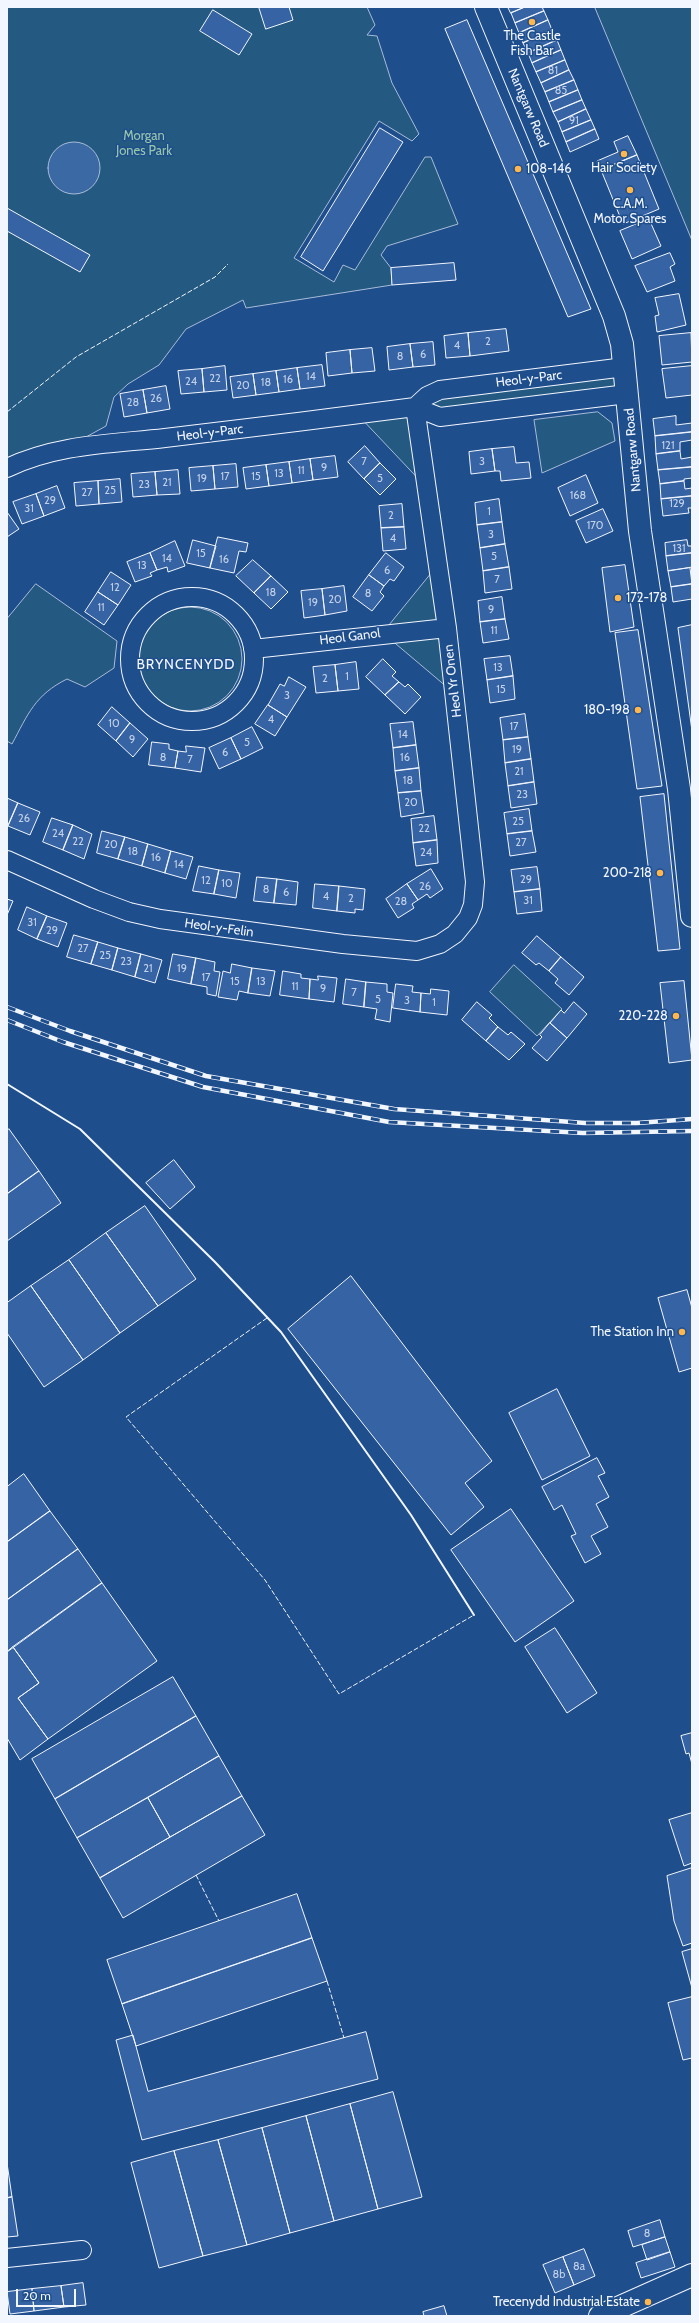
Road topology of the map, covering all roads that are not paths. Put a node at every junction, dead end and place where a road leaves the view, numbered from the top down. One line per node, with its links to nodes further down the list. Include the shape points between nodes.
1 (486, 7): 2 (main road, Nantgarw Road, via 614,316)
2 (625, 367): 3 (main road, Nantgarw Road); 4 (street, Heol-y-Parc, via 440,390)
3 (627, 394): 4 (street, Heol-y-Parc, via 440,417); 9 (main road, Nantgarw Road, via 640,532 679,789)
4 (415, 407): 5 (street, Heol-y-Parc, via 142,441 82,446 41,455); 6 (street, Heol Yr Onen)
5 (7, 468)
6 (447, 628): 7 (street, Heol Ganol); 10 (street, Heol Yr Onen, via 475,882 473,906 468,918 455,934)
7 (253, 649): 7 (street, via 248,632 238,616 222,604 204,598 185,597 150,613 138,628 131,646 130,668 137,688 150,705 168,717 189,721 211,718 230,708 244,693 252,673)
8 (7, 860): 10 (street, Heol-y-Felin, via 94,899 129,912 160,919 397,950 417,951)
9 (692, 916)
10 (440, 944)
11 (82, 2250): 12 (street)
12 (7, 2258)
13 (692, 2275): 14 (main road)
14 (600, 2316)

